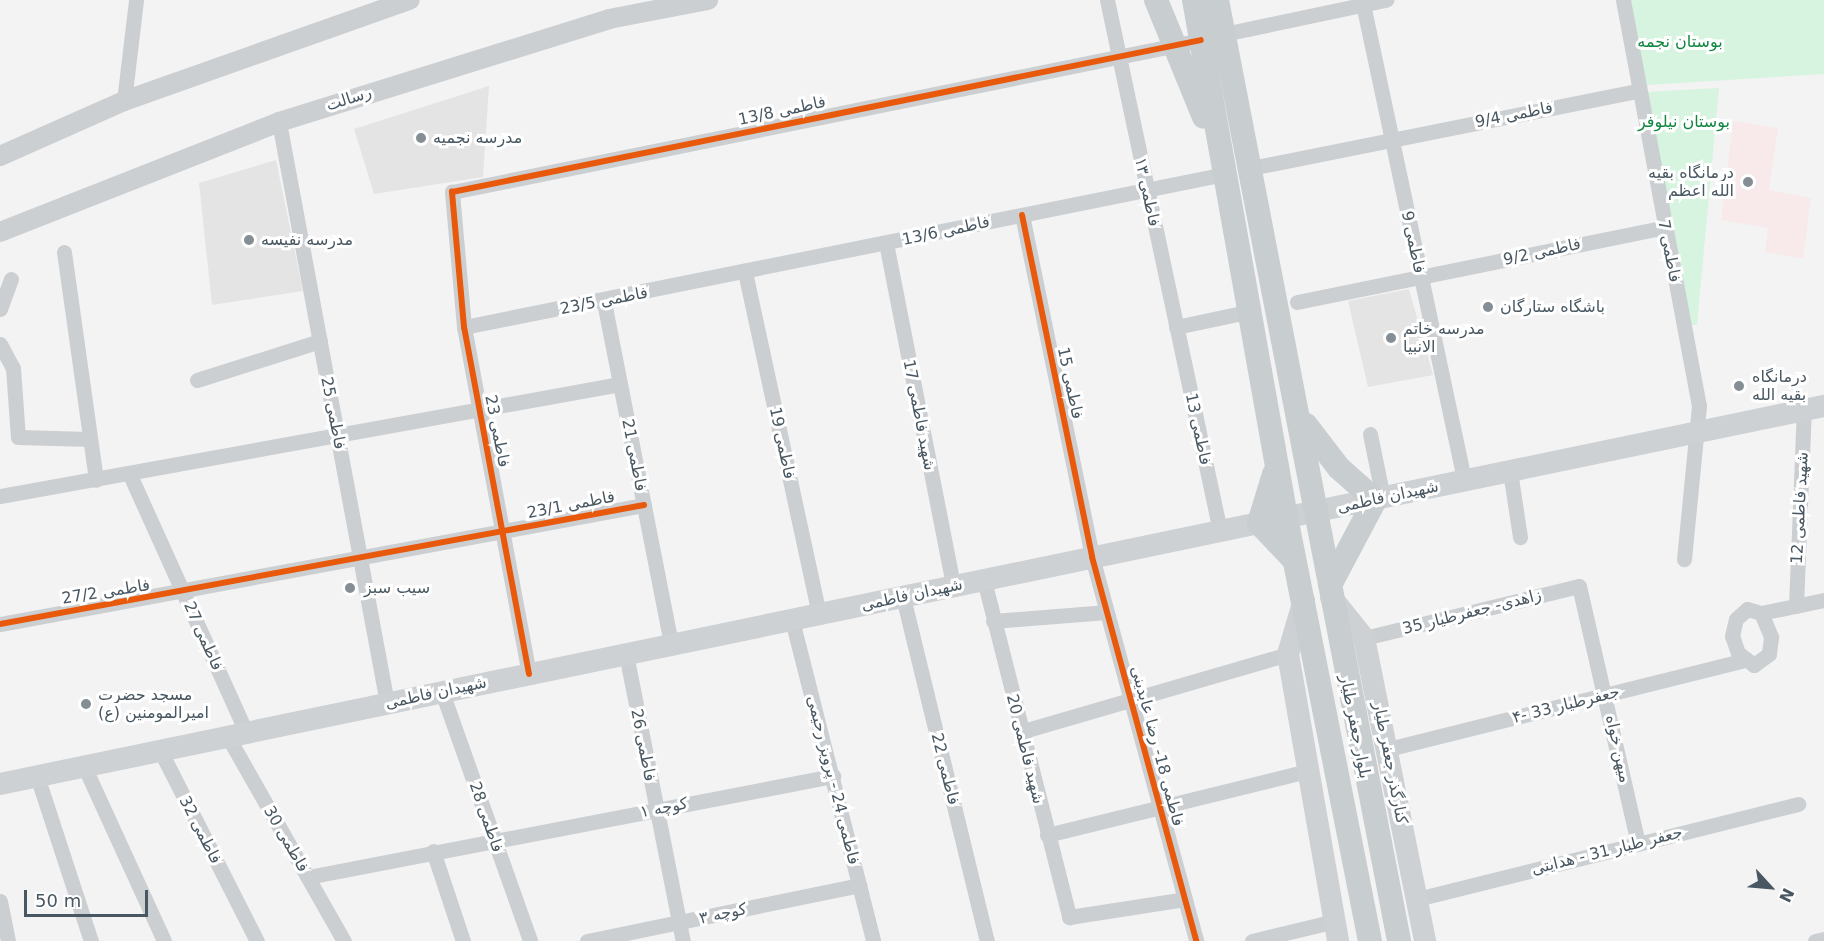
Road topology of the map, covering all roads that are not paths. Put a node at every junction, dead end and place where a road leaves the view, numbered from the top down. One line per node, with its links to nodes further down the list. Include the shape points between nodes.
1 (136, 0): 16 (street)
2 (410, 0): 16 (street)
3 (708, 0): 17 (street, رسالت, via 609,19)
4 (1107, 0): 14 (street, فاطمی ۱۳)
5 (1156, 0): 13 (main road)
6 (1194, 0): 12 (main road)
7 (1217, 0): 12 (main road)
8 (1229, 0): 12 (main road)
9 (1386, 0): 11 (street, فاطمی 13/8)
10 (1623, 0): 15 (street, فاطمی 7)
11 (1363, 4): 12 (street, فاطمی 13/8); 18 (street, فاطمی 9)
12 (1212, 37): 13 (street, فاطمی 13/8); 20 (main road); 21 (main road, بلوار جعفر طیار)
13 (1174, 45): 14 (street, فاطمی 13/8); 20 (main road)
14 (1118, 57): 22 (street, فاطمی ۱۳); 23 (street, فاطمی 13/8)
15 (1637, 91): 18 (street, فاطمی 9/4); 25 (street, فاطمی 7)
16 (124, 101): 19 (street)
17 (279, 122): 26 (street, رسالت); 38 (street, فاطمی 25)
18 (1392, 140): 21 (street, فاطمی 9/4); 30 (street, فاطمی 9)
19 (0, 156)
20 (1223, 167): 22 (street, فاطمی 13/6); 49 (main road, بلوار جعفر طیار)
21 (1251, 168): 44 (main road, بلوار جعفر طیار)
22 (1146, 190): 24 (street, فاطمی 13/6); 37 (street, فاطمی ۱۳)
23 (452, 192): 36 (street, فاطمی 23)
24 (1022, 215): 27 (street, فاطمی 13/6); 63 (street, فاطمی 15)
25 (1664, 227): 30 (street, فاطمی 9/2); 45 (street, فاطمی 7, via 1699,406)
26 (0, 232)
27 (886, 243): 29 (street, فاطمی 13/6); 68 (street, شهید فاطمی 17)
28 (64, 252): 48 (street)
29 (745, 272): 32 (street, فاطمی 23/5); 78 (street, فاطمی 19)
30 (1421, 278): 33 (street, فاطمی 9/2); 53 (street, فاطمی 9)
31 (12, 279): 34 (street)
32 (604, 302): 36 (street, فاطمی 23/5); 41 (street, فاطمی 21)
33 (1297, 303)
34 (0, 309)
35 (1242, 313): 37 (street)
36 (464, 327): 43 (street, فاطمی 23)
37 (1176, 327): 61 (street, فاطمی 13)
38 (320, 340): 40 (street); 47 (street, فاطمی 25)
39 (0, 344): 48 (street, via 13,368 18,437)
40 (197, 380)
41 (620, 384): 43 (street); 56 (street, فاطمی 21)
42 (1814, 408): 45 (main road, شهیدان فاطمی); 75 (street, شهید فاطمی 12)
43 (479, 409): 47 (street); 60 (street, فاطمی 23)
44 (1301, 418): 55 (main road, via 1339,468); 57 (main road, بلوار جعفر طیار)
45 (1696, 431): 50 (main road, شهیدان فاطمی); 65 (street, فاطمی 7)
46 (1370, 434): 55 (street)
47 (337, 435): 51 (street); 64 (street, فاطمی 25)
48 (90, 439): 52 (street)
49 (1275, 454): 58 (main road, بلوار جعفر طیار); 59 (main road, via 1269,500)
50 (1510, 471): 53 (main road, شهیدان فاطمی); 62 (street)
51 (130, 475): 52 (street); 71 (street, فاطمی 27)
52 (96, 480): 54 (street)
53 (1464, 480): 55 (main road, شهیدان فاطمی)
54 (0, 496)
55 (1379, 499): 57 (main road, شهیدان فاطمی); 70 (main road)
56 (644, 505): 60 (street, فاطمی 23/1); 83 (street, فاطمی 21)
57 (1320, 511): 58 (main road, شهیدان فاطمی); 70 (main road, بلوار جعفر طیار)
58 (1286, 517): 59 (main road, شهیدان فاطمی); 66 (main road, بلوار جعفر طیار)
59 (1259, 523): 61 (main road, شهیدان فاطمی); 66 (main road)
60 (502, 531): 64 (street, فاطمی 23/1); 87 (street, فاطمی 23)
61 (1220, 531): 63 (main road, شهیدان فاطمی)
62 (1520, 537)
63 (1092, 557): 67 (main road, شهیدان فاطمی); 76 (street, فاطمی 18- رضا عابدینی)
64 (360, 559): 71 (street, فاطمی 27/2); 91 (street, فاطمی 25)
65 (1683, 559)
66 (1296, 562): 73 (main road, بلوار جعفر طیار)
67 (984, 580): 68 (main road, شهیدان فاطمی); 80 (street, شهید فاطمی 20)
68 (953, 586): 72 (main road, شهیدان فاطمی)
69 (1579, 586): 82 (street, زاهدی- جعفرطیار 35); 89 (street, میهن خواه)
70 (1330, 591): 82 (main road, کنارگذر جعفر طیار); 130 (main road, بلوار جعفر طیار)
71 (184, 592): 81 (street, فاطمی 27/2); 93 (street, فاطمی 27)
72 (903, 597): 78 (main road, شهیدان فاطمی); 126 (street, فاطمی 22)
73 (1304, 600): 85 (main road); 129 (main road, بلوار جعفر طیار)
74 (1824, 600): 75 (street)
75 (1796, 606): 77 (street)
76 (1107, 612): 80 (street); 90 (street, فاطمی 18- رضا عابدینی)
77 (1761, 613): 86 (street, via 1769,628 1769,654 1761,663); 86 (street, via 1747,609 1736,619 1734,645)
78 (819, 614): 79 (main road, شهیدان فاطمی)
79 (792, 620): 83 (main road, شهیدان فاطمی); 99 (street, فاطمی 24 - پرویز رحیمی)
80 (993, 621): 92 (street, شهید فاطمی 20)
81 (0, 624)
82 (1364, 638): 94 (main road, کنارگذر جعفر طیار)
83 (671, 645): 84 (main road, شهیدان فاطمی)
84 (626, 654): 87 (main road, شهیدان فاطمی); 103 (street, فاطمی 26)
85 (1288, 654): 90 (street); 97 (main road)
86 (1744, 660): 89 (street, ۴- جعفرطیار 33)
87 (529, 674): 88 (main road, شهیدان فاطمی)
88 (442, 692): 91 (main road, شهیدان فاطمی); 105 (street, فاطمی 28)
89 (1607, 695): 94 (street, ۴- جعفرطیار 33); 106 (street, میهن خواه)
90 (1130, 697): 92 (street); 102 (street, فاطمی 18- رضا عابدینی)
91 (387, 704): 93 (main road, شهیدان فاطمی)
92 (1020, 732): 104 (street, شهید فاطمی 20)
93 (237, 734): 95 (main road, شهیدان فاطمی); 108 (street, فاطمی 30)
94 (1388, 748): 111 (main road, کنارگذر جعفر طیار)
95 (160, 750): 96 (main road, شهیدان فاطمی); 119 (street, فاطمی 32)
96 (84, 766): 98 (main road, شهیدان فاطمی); 118 (street)
97 (1307, 771): 102 (street); 114 (main road)
98 (37, 776): 100 (main road, شهیدان فاطمی); 117 (street)
99 (833, 776): 103 (street, کوچه ۱); 109 (street, فاطمی 24 - پرویز رحیمی)
100 (0, 784)
101 (1798, 804): 106 (street, جعفر طیار 31 - هدایتی)
102 (1160, 806): 104 (street); 110 (street, فاطمی 18- رضا عابدینی)
103 (655, 809): 105 (street, کوچه ۱); 113 (street, فاطمی 26)
104 (1047, 835): 110 (street, شهید فاطمی 20, via 1069,917)
105 (494, 840): 107 (street, کوچه ۱); 122 (street, فاطمی 28)
106 (1638, 843): 111 (street, جعفر طیار 31 - هدایتی)
107 (433, 851): 108 (street, کوچه ۱); 121 (street)
108 (308, 877): 120 (street, فاطمی 30)
109 (859, 885): 113 (street, کوچه ۳); 125 (street, فاطمی 24 - پرویز رحیمی)
110 (1185, 899): 127 (street, فاطمی 18- رضا عابدینی)
111 (1417, 899): 131 (main road, کنارگذر جعفر طیار)
112 (0, 901): 116 (street)
113 (679, 923): 123 (street, کوچه ۳); 124 (street, فاطمی 26)
114 (1336, 931): 128 (street)
115 (1824, 939): 132 (street)
116 (8, 941)
117 (91, 941)
118 (164, 941)
119 (257, 941)
120 (344, 941)
121 (463, 941)
122 (530, 941)
123 (587, 941)
124 (683, 941)
125 (873, 941)
126 (987, 941)
127 (1196, 941)
128 (1252, 941)
129 (1370, 941)
130 (1399, 941)
131 (1425, 941)
132 (1815, 941)

